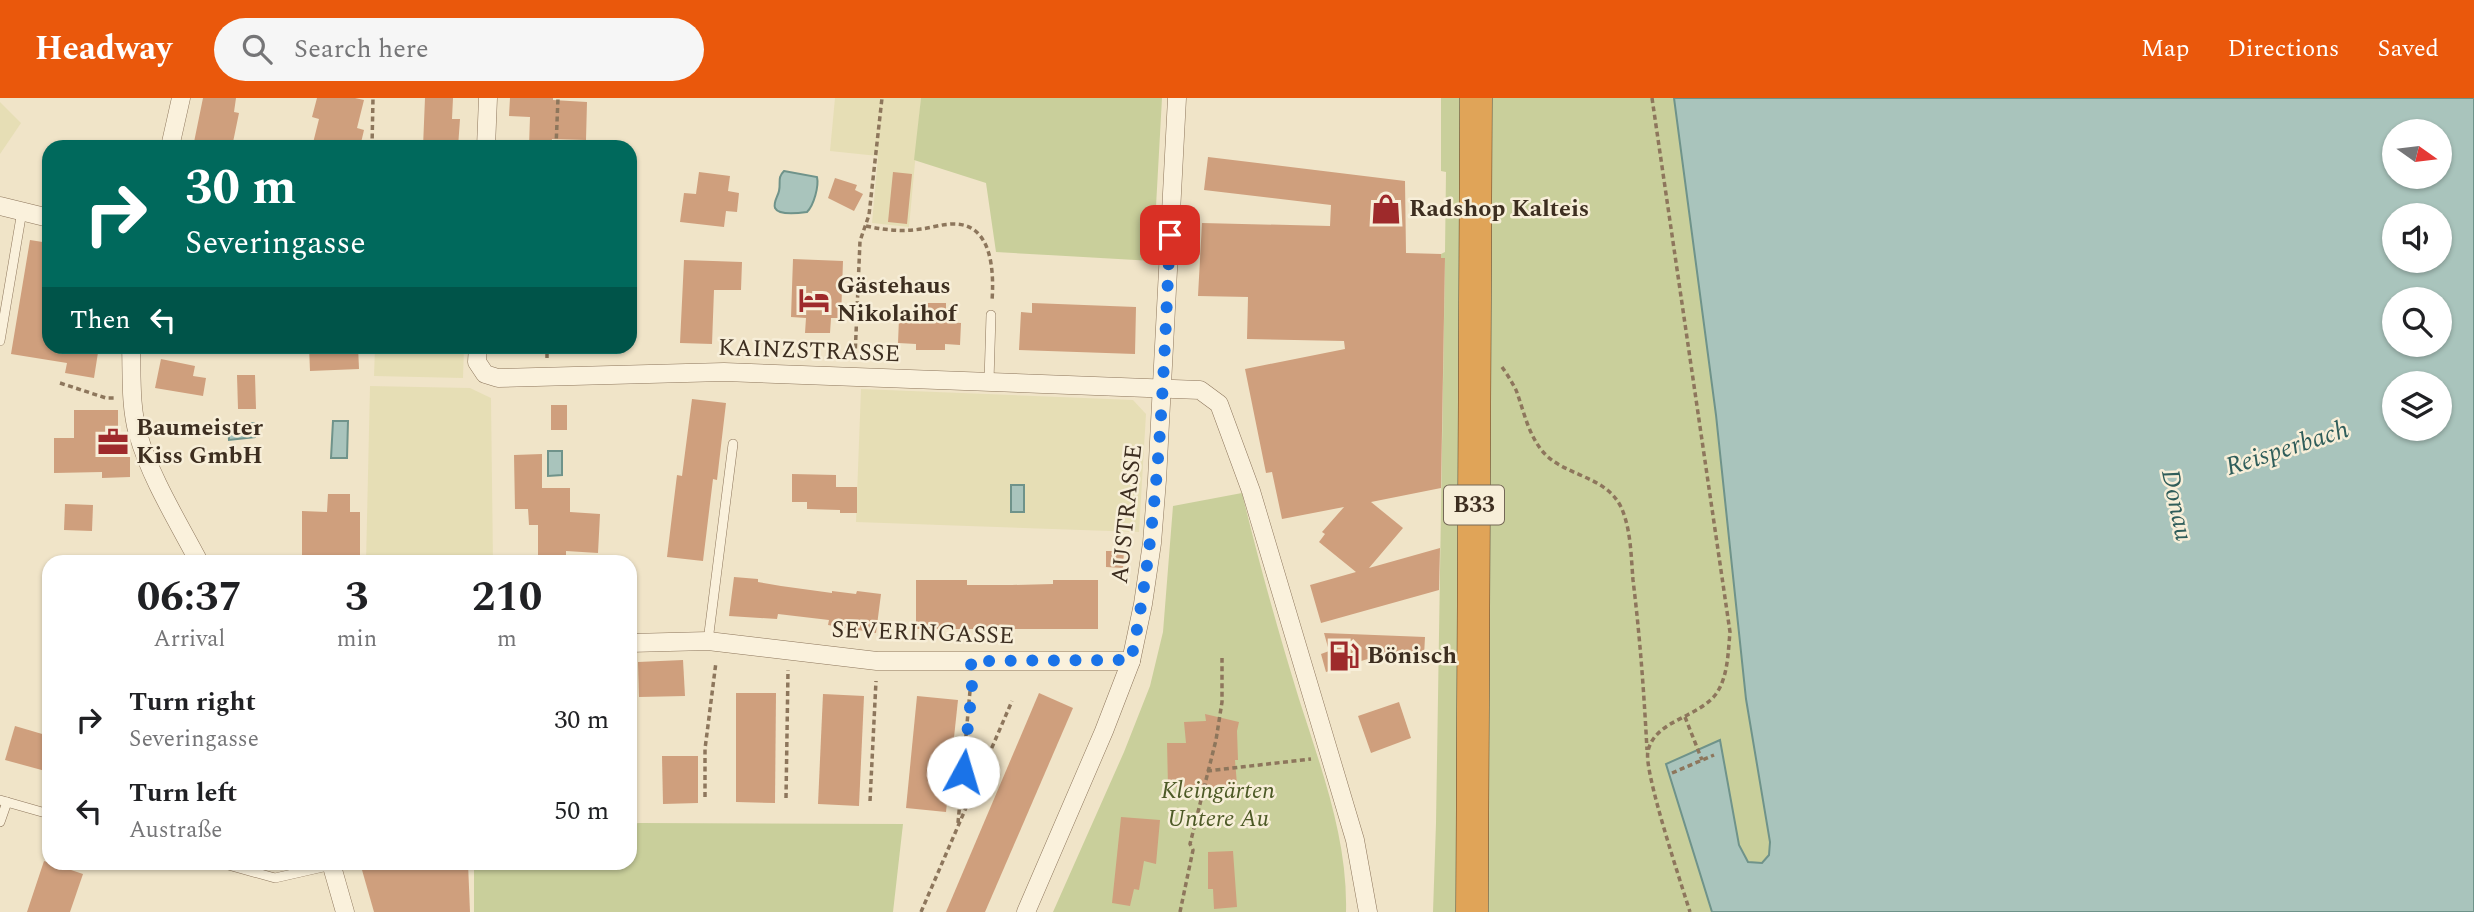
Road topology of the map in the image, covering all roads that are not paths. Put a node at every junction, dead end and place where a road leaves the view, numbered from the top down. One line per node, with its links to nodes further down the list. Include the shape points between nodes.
1 (181, 98): 5 (street)
2 (488, 98): 6 (street)
3 (1177, 98): 15 (street, AUSTRASSE)
4 (1476, 98): 30 (highway, B33)
5 (172, 140)
6 (486, 140)
7 (0, 206): 8 (street)
8 (22, 211): 9 (street); 11 (lane)
9 (42, 216)
10 (991, 315): 14 (lane)
11 (0, 341)
12 (131, 354): 17 (street, via 137,432)
13 (478, 354): 14 (street, KAINZSTRASSE, via 485,374 498,378 724,372)
14 (989, 381): 15 (street, KAINZSTRASSE)
15 (1163, 387): 20 (street, AUSTRASSE, via 1152,542); 29 (street, KAINZSTRASSE, via 1200,390 1219,404 1251,491 1355,840)
16 (733, 444): 18 (lane)
17 (195, 555)
18 (713, 641): 19 (street, SEVERINGASSE); 20 (street, SEVERINGASSE, via 877,661)
19 (637, 643)
20 (1131, 660): 28 (street, AUSTRASSE)
21 (3, 801): 22 (lane); 23 (lane)
22 (42, 812)
23 (0, 822)
24 (246, 870): 25 (lane, via 275,878)
25 (307, 870)
26 (333, 870): 27 (street)
27 (345, 912)
28 (1026, 912)
29 (1367, 912)
30 (1472, 912)

